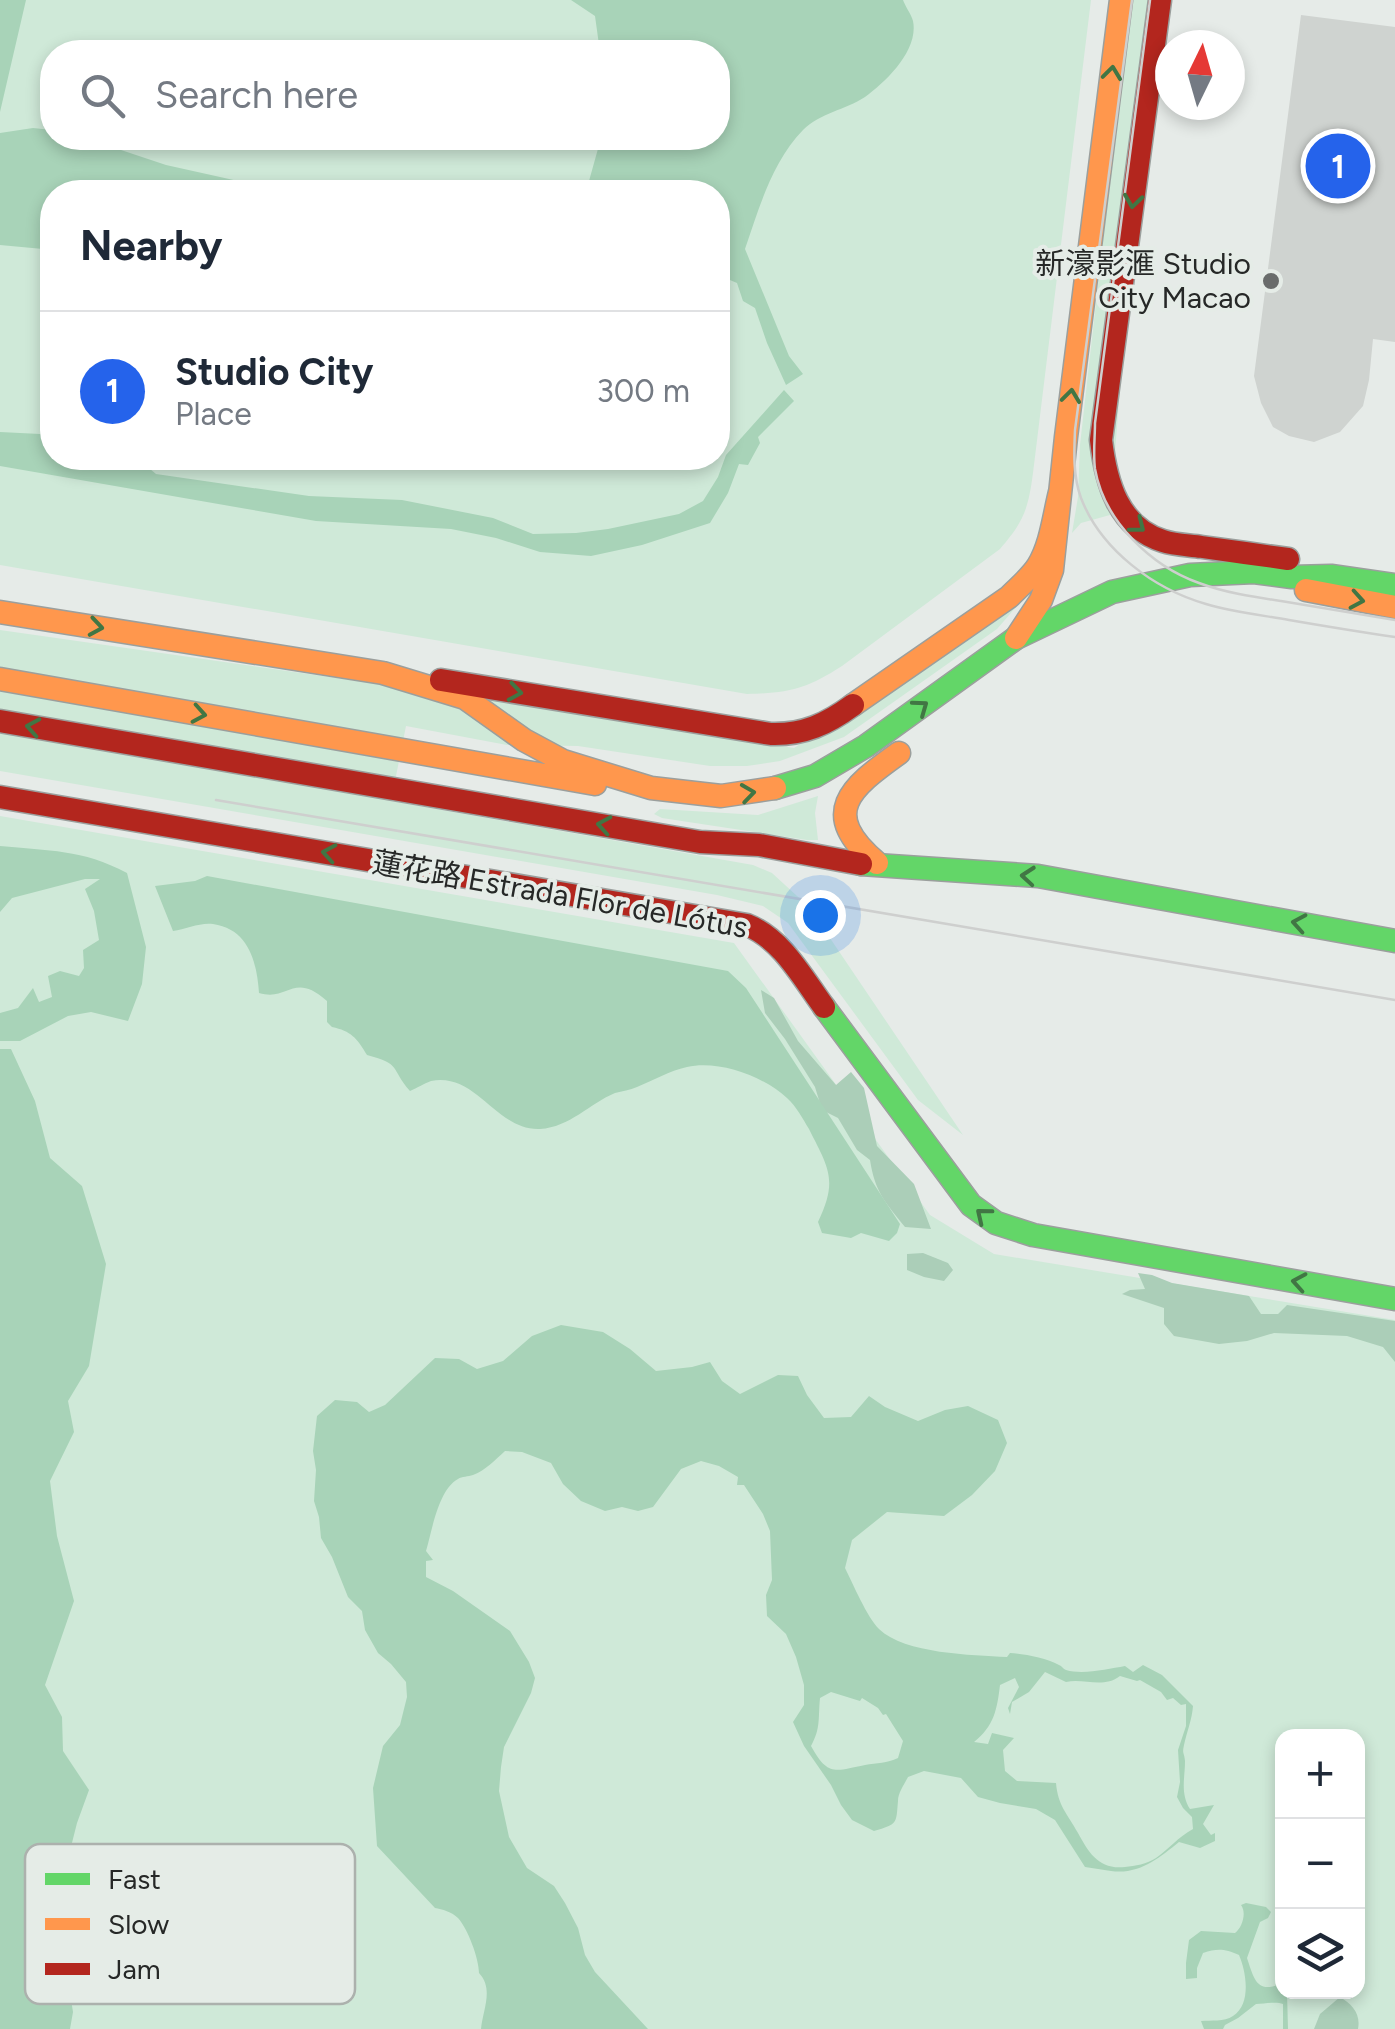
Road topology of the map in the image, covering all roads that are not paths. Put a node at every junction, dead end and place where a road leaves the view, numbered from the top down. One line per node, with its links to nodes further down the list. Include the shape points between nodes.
1 (1121, 0): 3 (main road, one-way to 1)
2 (1160, 0): 5 (main road, one-way to 5, via 1101,440 1106,480 1127,520 1144,534 1294,560)
3 (1060, 492): 9 (main road, via 1047,588); 10 (main road, one-way to 3, via 803,734 1009,596 1038,566)
4 (1254, 572): 5 (main road); 7 (main road, one-way to 7, via 1269,583); 9 (main road, via 1112,592)
5 (1330, 576): 6 (main road)
6 (1395, 585)
7 (1395, 607)
8 (0, 612): 10 (main road, one-way to 10)
9 (1026, 633): 12 (main road); 15 (main road, one-way to 9)
10 (384, 673): 16 (main road, via 465,698 563,761)
11 (0, 679): 16 (main road, one-way to 16, via 619,789)
12 (990, 684)
13 (0, 721): 18 (main road, one-way to 13)
14 (919, 738): 20 (main road, via 858,784 846,806 850,838)
15 (841, 762): 16 (main road, one-way to 15, via 702,796 753,793 794,784); 19 (main road, via 825,812 833,842)
16 (651, 788)
17 (0, 798): 23 (main road, 蓮花路 Estrada Flor de Lótus, one-way to 17, via 1044,1238 988,1220 971,1206 779,946 747,925)
18 (700, 842): 19 (main road); 21 (main road, via 873,884)
19 (849, 862): 20 (main road)
20 (877, 863): 21 (main road, one-way to 20, via 1038,876)
21 (1158, 899): 22 (main road, one-way to 21)
22 (1395, 940)
23 (1395, 1299)

